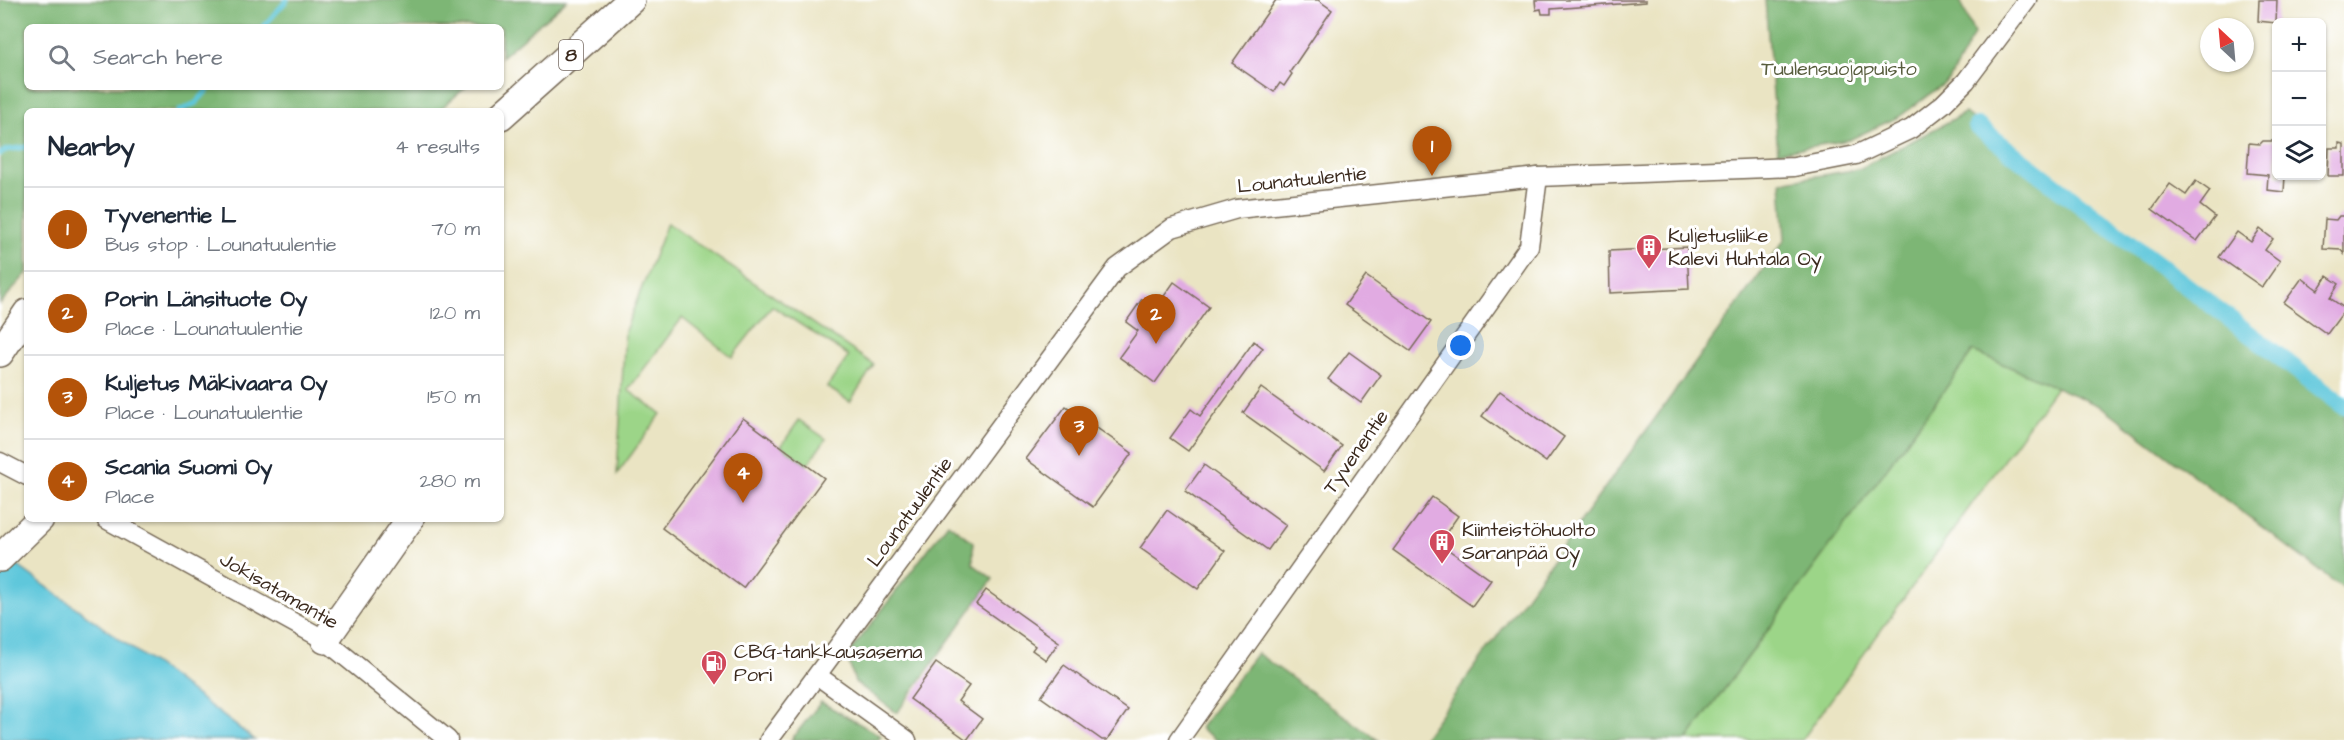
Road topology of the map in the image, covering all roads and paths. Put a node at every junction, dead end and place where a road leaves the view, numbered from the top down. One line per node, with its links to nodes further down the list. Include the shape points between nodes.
1 (632, 0): 3 (highway, 8)
2 (2026, 0): 4 (street, Lounatuulentie, via 1966,81 1943,104 1911,129 1856,155 1794,167)
3 (504, 113)
4 (1538, 177): 14 (street, Lounatuulentie, via 1237,209 1172,228 1117,268); 18 (street, Tyvenentie, via 1529,246)
5 (24, 317): 6 (highway)
6 (0, 353)
7 (0, 462): 8 (street)
8 (24, 475)
9 (37, 522): 12 (highway)
10 (111, 522): 13 (street, Jokisatamantie)
11 (408, 522): 13 (highway)
12 (0, 558)
13 (325, 640): 15 (street, Jokisatamantie)
14 (818, 676): 16 (street, Lounatuulentie); 17 (street)
15 (448, 740)
16 (769, 740)
17 (907, 740)
18 (1179, 740)

